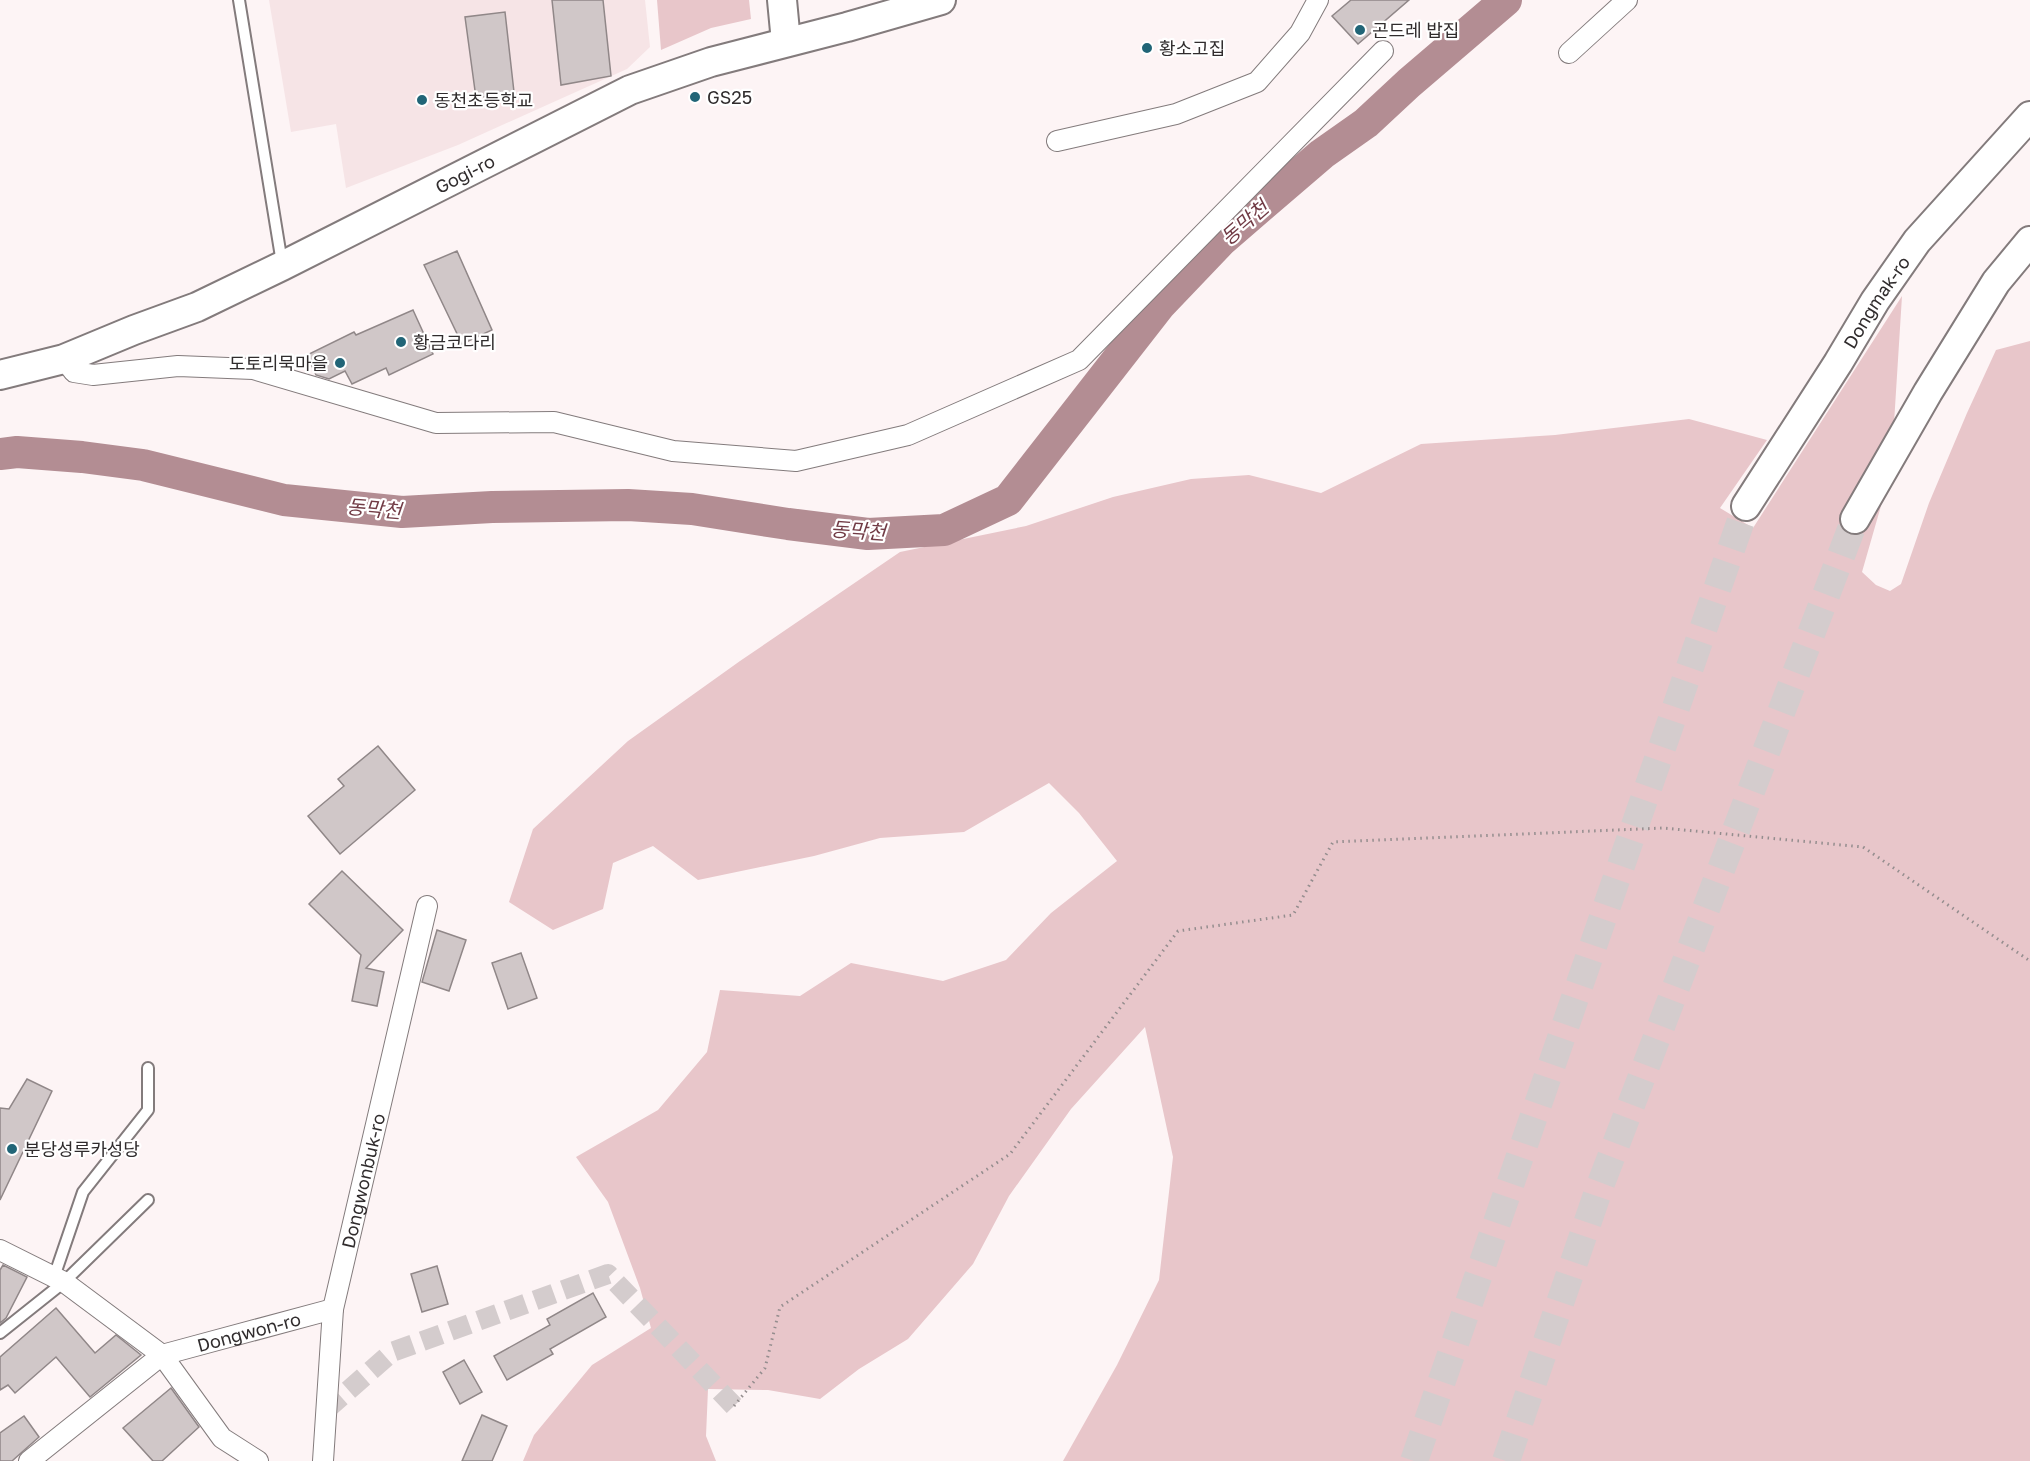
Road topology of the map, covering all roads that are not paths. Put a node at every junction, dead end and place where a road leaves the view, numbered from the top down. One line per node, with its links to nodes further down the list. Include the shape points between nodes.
1 (239, 0): 12 (lane)
2 (782, 0): 6 (street)
3 (941, 0): 6 (street, Gogi-ro)
4 (1318, 0): 10 (street, via 1300,33 1257,82 1176,114)
5 (1627, 0): 8 (street)
6 (786, 42): 12 (street, Gogi-ro, via 630,90)
7 (1383, 51): 13 (street, via 1079,360 908,435 863,446 796,461 673,451 554,422 436,423 253,369 178,366 93,375 74,372)
8 (1569, 53)
9 (2030, 116): 15 (street, Dongmak-ro, via 1917,241)
10 (1057, 141)
11 (2030, 241): 16 (street, via 1990,292)
12 (282, 266): 13 (street, Gogi-ro, via 197,307)
13 (64, 359): 14 (street, Gogi-ro)
14 (0, 375)
15 (1746, 506)
16 (1855, 519)
17 (427, 906): 22 (street, Dongwonbuk-ro)
18 (148, 1068): 21 (lane, via 148,1110 83,1192)
19 (148, 1200): 21 (lane)
20 (0, 1250): 21 (street)
21 (59, 1279): 23 (lane); 24 (street)
22 (333, 1309): 24 (street, Dongwon-ro); 27 (street, Dongwonbuk-ro)
23 (0, 1333)
24 (162, 1355): 25 (street, Dongwon-ro); 26 (street, via 222,1438)
25 (29, 1461)
26 (258, 1461)
27 (323, 1461)

